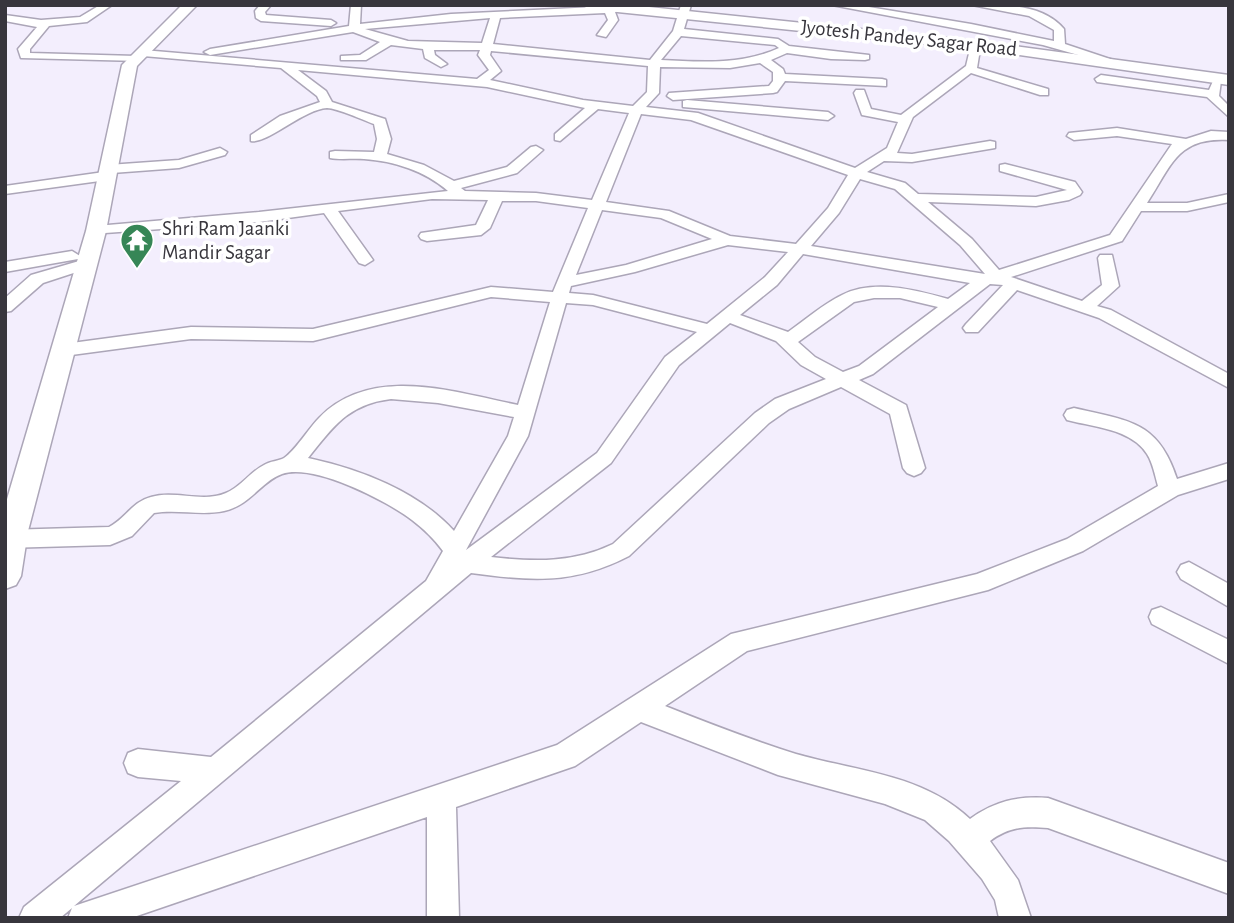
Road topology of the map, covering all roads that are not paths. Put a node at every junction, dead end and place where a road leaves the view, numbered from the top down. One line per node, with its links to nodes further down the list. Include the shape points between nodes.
1 (107, 5): 15 (street, via 83,20)
2 (190, 5): 27 (main road)
3 (266, 5): 14 (street)
4 (356, 5): 17 (street)
5 (588, 5): 9 (main road, Jyotesh Pandey Sagar Road)
6 (838, 5): 24 (street)
7 (977, 5): 10 (street)
8 (1053, 8): 10 (street)
9 (612, 9): 11 (street); 12 (main road, Jyotesh Pandey Sagar Road); 19 (street, via 613,20)
10 (1030, 13): 24 (street, via 1058,26)
11 (496, 15): 17 (street); 23 (street)
12 (682, 17): 21 (main road, Jyotesh Pandey Sagar Road); 26 (street, via 778,41); 33 (street)
13 (5, 18): 15 (street)
14 (261, 18): 16 (street); 17 (street)
15 (42, 23): 27 (street, via 24,49 25,56)
16 (251, 25)
17 (354, 26): 20 (street); 25 (street)
18 (241, 33): 25 (street)
19 (602, 35)
20 (387, 42): 22 (street); 30 (street, via 362,58)
21 (977, 45): 32 (main road, Jyotesh Pandey Sagar Road); 36 (street)
22 (428, 47): 23 (street); 34 (street, via 429,56)
23 (486, 47): 33 (street); 40 (street, via 484,55 495,71)
24 (1059, 47): 32 (street)
25 (229, 48): 29 (street)
26 (786, 49): 28 (street); 31 (street)
27 (139, 56): 29 (street); 65 (main road, via 130,65)
28 (865, 57)
29 (199, 58): 35 (street)
30 (345, 58)
31 (764, 61): 33 (street, via 723,66); 37 (street, via 777,67)
32 (1110, 61): 39 (main road, Jyotesh Pandey Sagar Road)
33 (654, 62): 43 (street)
34 (440, 64)
35 (285, 66): 40 (street); 46 (street, via 322,94)
36 (969, 69): 42 (street); 52 (street)
37 (779, 77): 41 (street); 47 (street, via 773,89)
38 (1101, 79): 45 (street)
39 (1223, 79): 45 (street)
40 (480, 82): 48 (street)
41 (882, 83)
42 (1044, 92)
43 (653, 93): 47 (street); 49 (street)
44 (859, 93): 52 (street, via 866,112)
45 (1214, 94): 50 (street)
46 (327, 104): 56 (street, via 285,119); 62 (street, via 380,122 384,139)
47 (675, 104): 49 (street); 51 (street); 66 (street)
48 (596, 105): 49 (street); 55 (street)
49 (637, 109): 73 (street)
50 (1229, 113)
51 (828, 116)
52 (905, 120): 63 (street, via 893,150)
53 (1074, 136): 57 (street, via 1114,130)
54 (1229, 136): 57 (street, via 1211,135)
55 (560, 137)
56 (256, 138)
57 (1188, 143): 74 (street, via 1177,146)
58 (990, 145): 63 (street, via 912,158)
59 (536, 150): 68 (street, via 512,170)
60 (220, 152): 65 (street, via 185,164)
61 (335, 155): 62 (street)
62 (380, 156): 68 (street, via 419,167)
63 (881, 157): 66 (street)
64 (1005, 168): 70 (street, via 1070,185 1075,192 1014,202)
65 (108, 173): 67 (street); 77 (main road)
66 (856, 173): 70 (street, via 900,186); 80 (street, via 834,211)
67 (5, 190)
68 (457, 191): 69 (street); 75 (street)
69 (497, 196): 73 (street); 78 (street, via 476,232)
70 (915, 198): 85 (street, via 966,242)
71 (1229, 198): 72 (street)
72 (1212, 202): 74 (street); 76 (street)
73 (596, 203): 79 (street, via 664,214); 87 (street)
74 (1137, 207): 85 (street, via 1116,237)
75 (328, 208): 77 (street); 83 (street)
76 (1229, 218)
77 (96, 230): 82 (main road)
78 (427, 236)
79 (727, 240): 80 (street); 87 (street)
80 (800, 249): 85 (street); 91 (street, via 771,281)
81 (1106, 258): 90 (street, via 1111,286)
82 (88, 259): 84 (street); 89 (street, via 37,279); 95 (main road)
83 (365, 260)
84 (5, 267)
85 (990, 279): 86 (street); 88 (street)
86 (1014, 283): 90 (street); 92 (street)
87 (562, 290): 93 (street); 95 (street, via 491,292 313,335 191,333); 98 (street)
88 (951, 305): 94 (street, via 905,293 859,294 792,338); 96 (street, via 866,370)
89 (5, 307)
90 (1085, 307): 97 (street)
91 (728, 316): 93 (street); 94 (street)
92 (972, 328)
93 (710, 330): 105 (street, via 672,360 604,458)
94 (782, 337): 96 (street, via 808,361)
95 (64, 350): 104 (main road)
96 (841, 380): 101 (street, via 899,410); 105 (street, via 782,404 762,418 621,550 599,563 542,572)
97 (1229, 382)
98 (524, 414): 100 (street, via 424,394 363,397 341,409); 105 (street)
99 (1074, 415): 103 (street, via 1137,434 1154,449)
100 (292, 463): 104 (street, via 276,468 230,501 147,507 124,532 110,536); 105 (street, via 373,489 414,510 441,530)
101 (915, 468)
102 (1229, 471): 103 (street)
103 (1170, 489): 111 (street, via 1075,545 980,583 740,642)
104 (8, 539): 107 (main road)
105 (461, 556): 113 (street, via 426,594)
106 (1189, 572): 108 (street)
107 (5, 576)
108 (1229, 597)
109 (1161, 618): 110 (street)
110 (1229, 653)
111 (638, 708): 114 (street, via 565,756); 115 (street, via 798,768 914,799 937,811)
112 (138, 763): 113 (street)
113 (216, 771): 117 (street)
114 (441, 798): 118 (street); 119 (street)
115 (968, 839): 116 (street, via 998,815 1022,810 1048,813); 120 (street, via 998,872 1013,900)
116 (1229, 879)
117 (35, 918)
118 (85, 918)
119 (443, 918)
120 (1015, 918)

